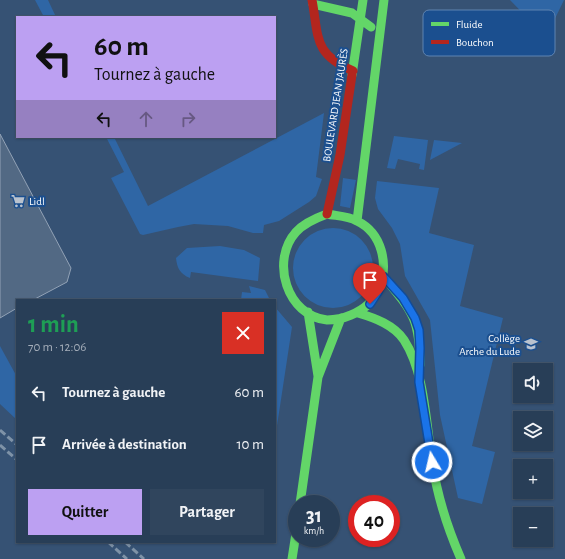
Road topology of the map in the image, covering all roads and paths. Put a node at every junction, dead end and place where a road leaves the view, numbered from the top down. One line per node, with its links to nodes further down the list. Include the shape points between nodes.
1 (363, 0): 4 (main road, BOULEVARD JEAN JAURÈS)
2 (384, 0): 5 (main road)
3 (313, 2): 4 (main road, via 352,13); 6 (main road, via 316,29 323,52)
4 (360, 18): 5 (main road); 6 (main road, BOULEVARD JEAN JAURÈS)
5 (381, 35): 8 (main road)
6 (353, 71): 7 (main road, BOULEVARD JEAN JAURÈS, via 340,155)
7 (327, 214): 8 (main road); 10 (main road, via 302,226 292,236 285,249 282,264 284,280 290,295)
8 (357, 221): 9 (main road, via 370,231 380,245 385,261)
9 (384, 277): 11 (main road, via 370,304); 14 (main road, via 403,298 419,330)
10 (308, 312): 12 (main road, via 325,319); 13 (main road)
11 (358, 313): 12 (main road); 14 (main road, via 390,326 403,339)
12 (341, 318): 13 (main road)
13 (318, 377): 15 (main road)
14 (419, 382): 18 (main road, via 434,476)
15 (301, 495)
16 (294, 547): 17 (main road)
17 (292, 559)
18 (461, 559)

